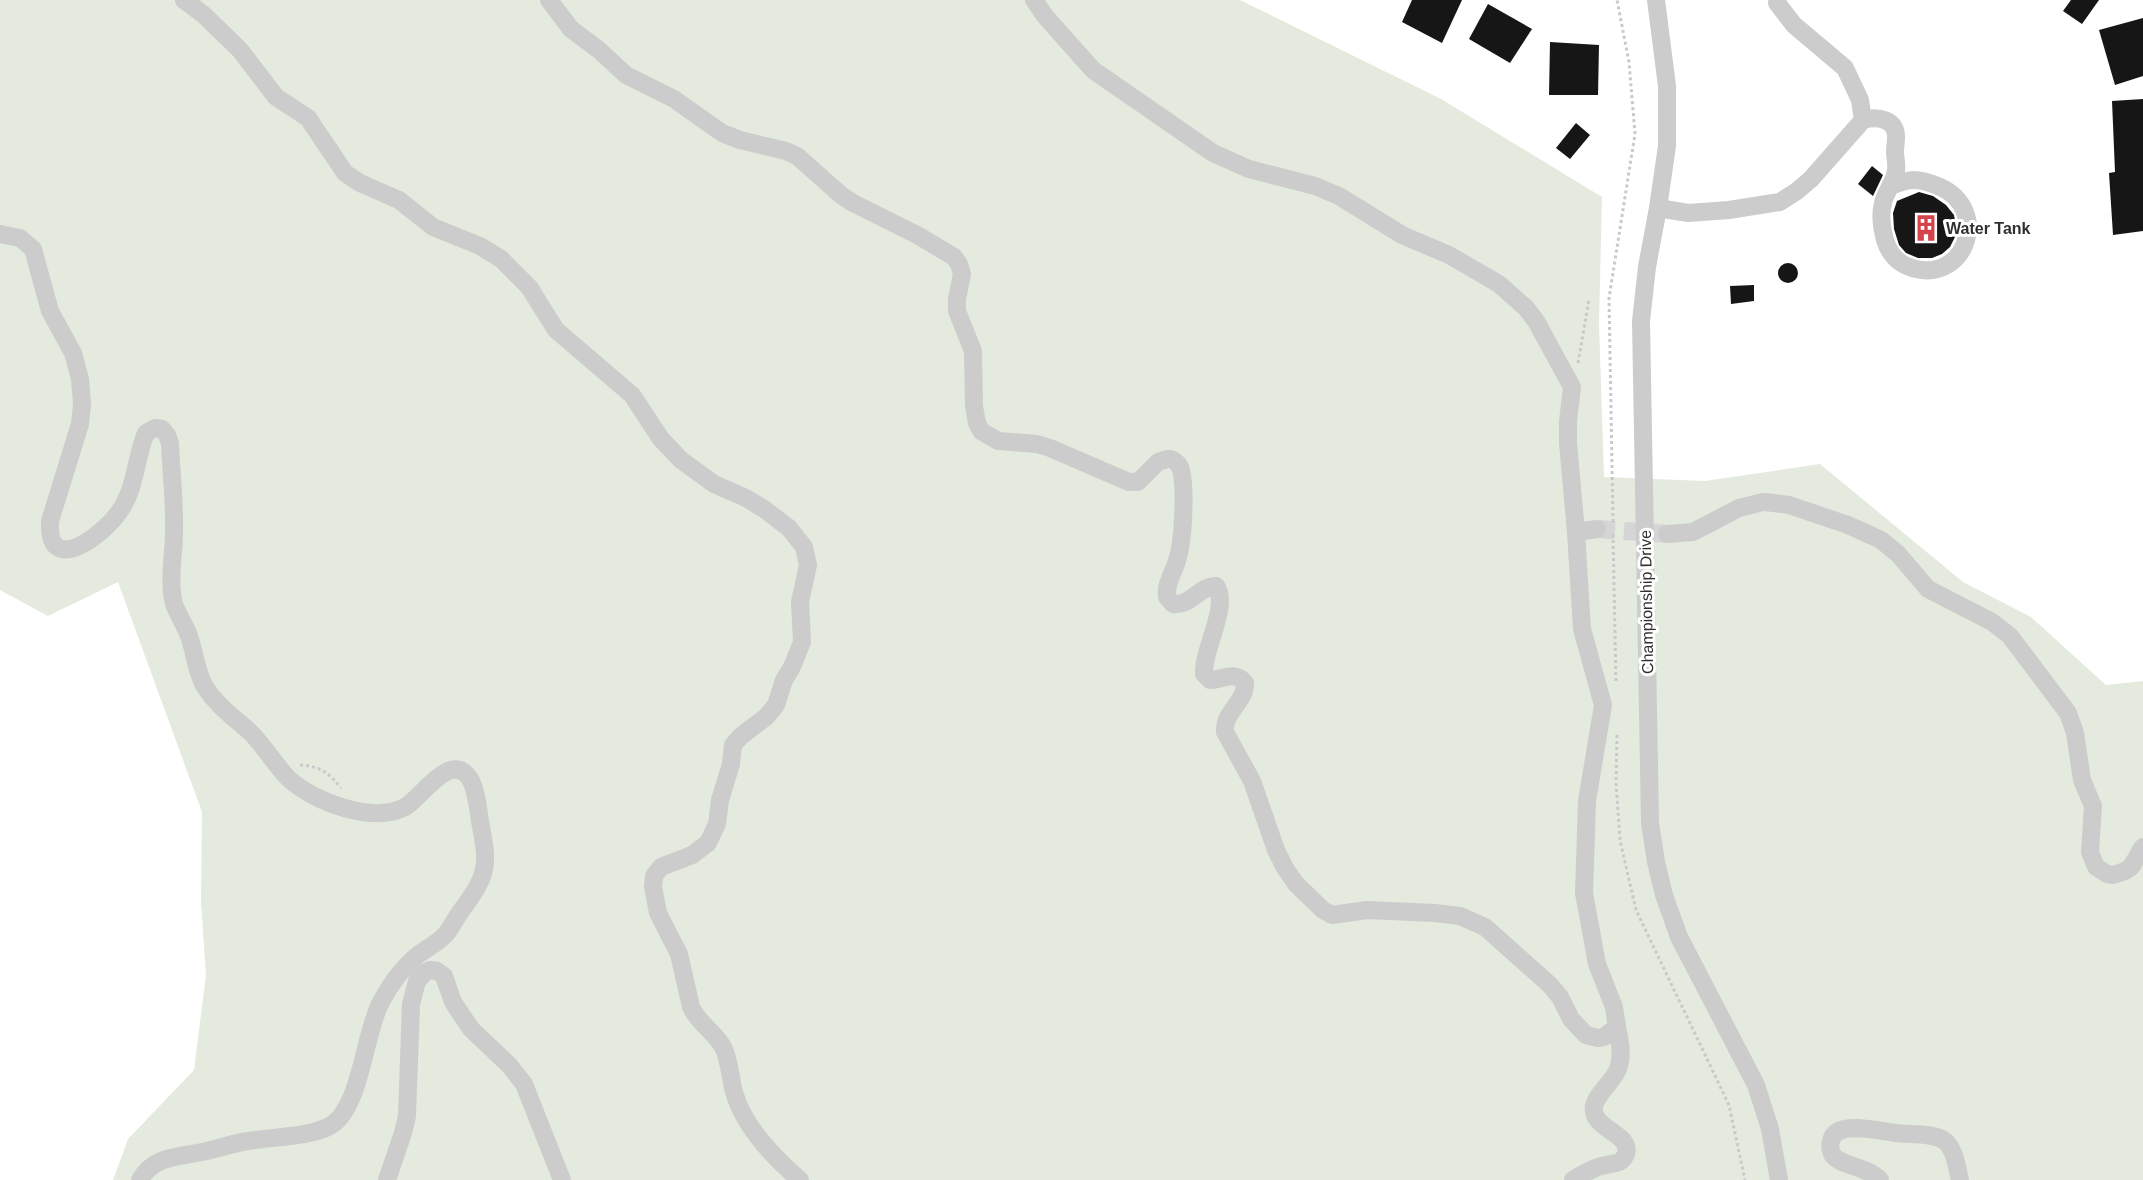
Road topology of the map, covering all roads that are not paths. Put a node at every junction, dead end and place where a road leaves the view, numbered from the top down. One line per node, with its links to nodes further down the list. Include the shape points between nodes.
1 (184, 0): 20 (street, via 240,50 276,97 308,118 345,173 399,200 433,227 501,259 529,287 556,330 632,395 681,460 714,484 764,509 789,528 804,547 808,565 800,602 802,642 776,705 734,745 712,838 698,852 661,867 654,876 653,887 658,913 679,954 691,1007 723,1047 742,1112 765,1146)
2 (549, 0): 16 (street, via 571,29 626,75 674,99 722,133 797,156 853,203 954,257 962,274 957,311 973,351 975,418 987,437 1050,448 1128,482 1138,482 1163,460 1172,459 1179,465 1183,484 1181,539 1167,597 1173,604 1182,604 1208,587 1216,586 1219,590 1219,609 1204,674 1210,681 1234,676 1245,683 1225,732 1251,781 1285,868 1323,910 1332,915 1367,910 1460,916 1491,932 1550,985 1586,1035 1604,1037)
3 (1034, 0): 11 (street, via 1093,70 1213,153 1249,169 1334,193 1402,235 1449,255 1507,289 1536,321 1570,381 1568,443)
4 (1656, 0): 8 (street, Championship Drive, via 1667,86 1667,146)
5 (1777, 3): 6 (street, via 1794,25 1845,68 1860,100)
6 (1863, 120): 7 (street, via 1875,117 1894,127 1896,170); 8 (street, via 1811,179 1779,202 1688,213)
7 (1891, 186): 7 (street, via 1882,203 1882,218 1893,257 1924,271 1953,262 1969,231 1960,201 1942,188 1917,180 1907,179)
8 (1658, 208): 22 (street, Championship Drive, via 1641,321 1650,823 1656,862 1679,937 1756,1085 1770,1129)
9 (0, 234): 14 (street, via 20,238 33,249 50,311 73,353 80,379 81,424 50,521 54,543 65,549 78,548 113,520 128,496 146,433 155,428 165,431 170,443 174,604 204,686 223,709 256,738 289,778 310,793 363,812 403,808 444,772 468,775 477,803 485,865 480,883)
10 (1597, 529): 11 (street)
11 (1576, 532): 16 (street, via 1582,629 1603,705 1587,801 1584,893 1597,964 1614,1007)
12 (1667, 534): 13 (street, via 1693,532 1739,508 1762,502 1797,508 1881,540 1928,588 2010,636 2068,713 2082,780 2093,806 2090,852 2096,867 2113,875 2125,871)
13 (2143, 847)
14 (447, 933): 15 (street, via 442,955); 17 (street, via 409,963 383,998 372,1018 350,1099 334,1123 311,1132 244,1141 164,1159 152,1165)
15 (444, 976): 18 (street, via 430,970 417,981 413,991 407,1116); 19 (street, via 453,1002 471,1029 524,1084)
16 (1617, 1027): 21 (street, via 1619,1067 1595,1102 1594,1114 1600,1124 1622,1139 1626,1154 1620,1161 1599,1166)
17 (140, 1180)
18 (387, 1180)
19 (562, 1180)
20 (800, 1180)
21 (1574, 1180)
22 (1779, 1180)
23 (1880, 1180): 24 (street, via 1868,1170 1834,1157 1832,1135 1847,1128 1866,1128 1944,1140)
24 (1960, 1180)

